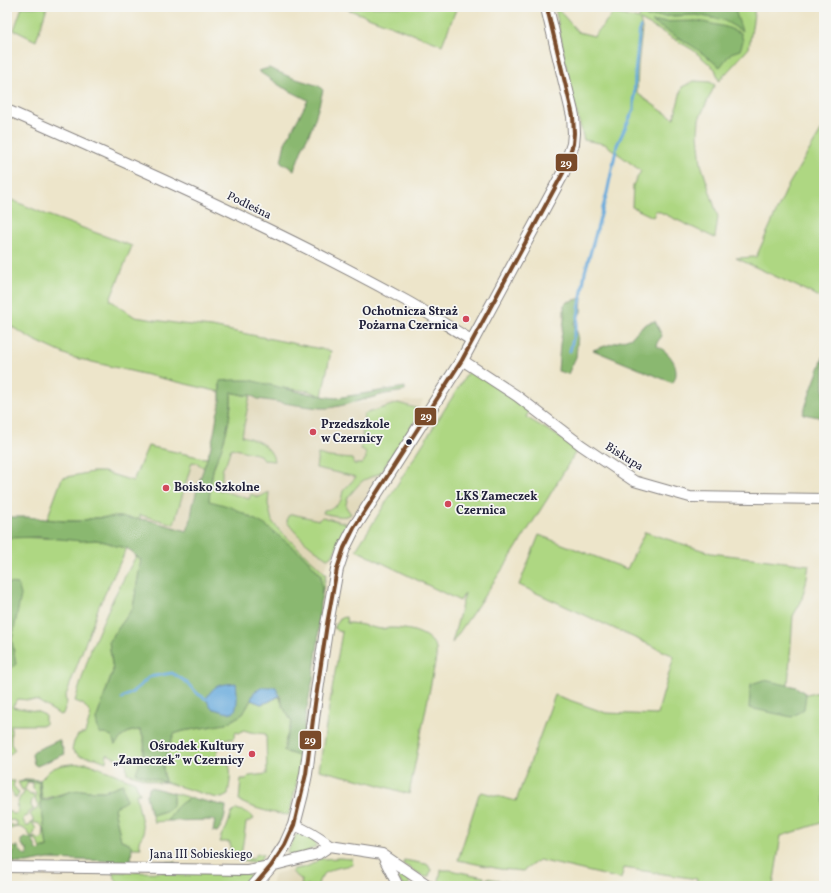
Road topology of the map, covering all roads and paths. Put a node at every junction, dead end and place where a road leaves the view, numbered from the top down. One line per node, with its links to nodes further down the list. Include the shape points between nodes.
1 (549, 7): 3 (street, via 548,12 573,116 573,144 563,173)
2 (7, 110): 3 (street, Podleśna, via 307,248 404,299)
3 (473, 341): 4 (street)
4 (462, 360): 5 (street, Biskupa, via 517,396 581,445 634,481 690,497); 6 (street, via 344,548 337,569 327,624 306,774)
5 (824, 499)
6 (294, 825): 7 (street, via 318,836); 9 (street)
7 (330, 846): 8 (street); 9 (street, Jana III Sobieskiego, via 318,854)
8 (382, 854): 11 (street); 13 (street)
9 (271, 866): 10 (street, Jana III Sobieskiego, via 247,870); 12 (street)
10 (7, 867)
11 (424, 885)
12 (254, 886)
13 (398, 886)

